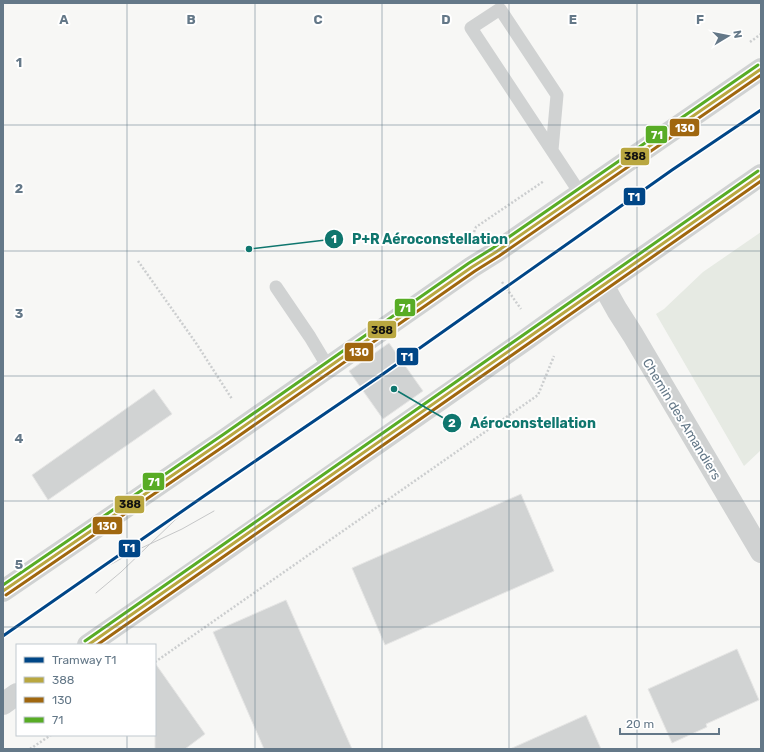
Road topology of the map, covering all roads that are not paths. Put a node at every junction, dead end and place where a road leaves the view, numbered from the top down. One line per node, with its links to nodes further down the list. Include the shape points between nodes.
1 (761, 69): 4 (street)
2 (552, 150): 2 (lane, via 557,95 500,9 471,28); 4 (lane)
3 (761, 175): 5 (street)
4 (580, 193): 7 (street)
5 (603, 285): 8 (street, Chemin des Amandiers); 10 (street)
6 (276, 287): 7 (lane)
7 (328, 367): 9 (street)
8 (761, 552)
9 (3, 592)
10 (89, 644)
11 (16, 695): 12 (street)
12 (3, 704)

